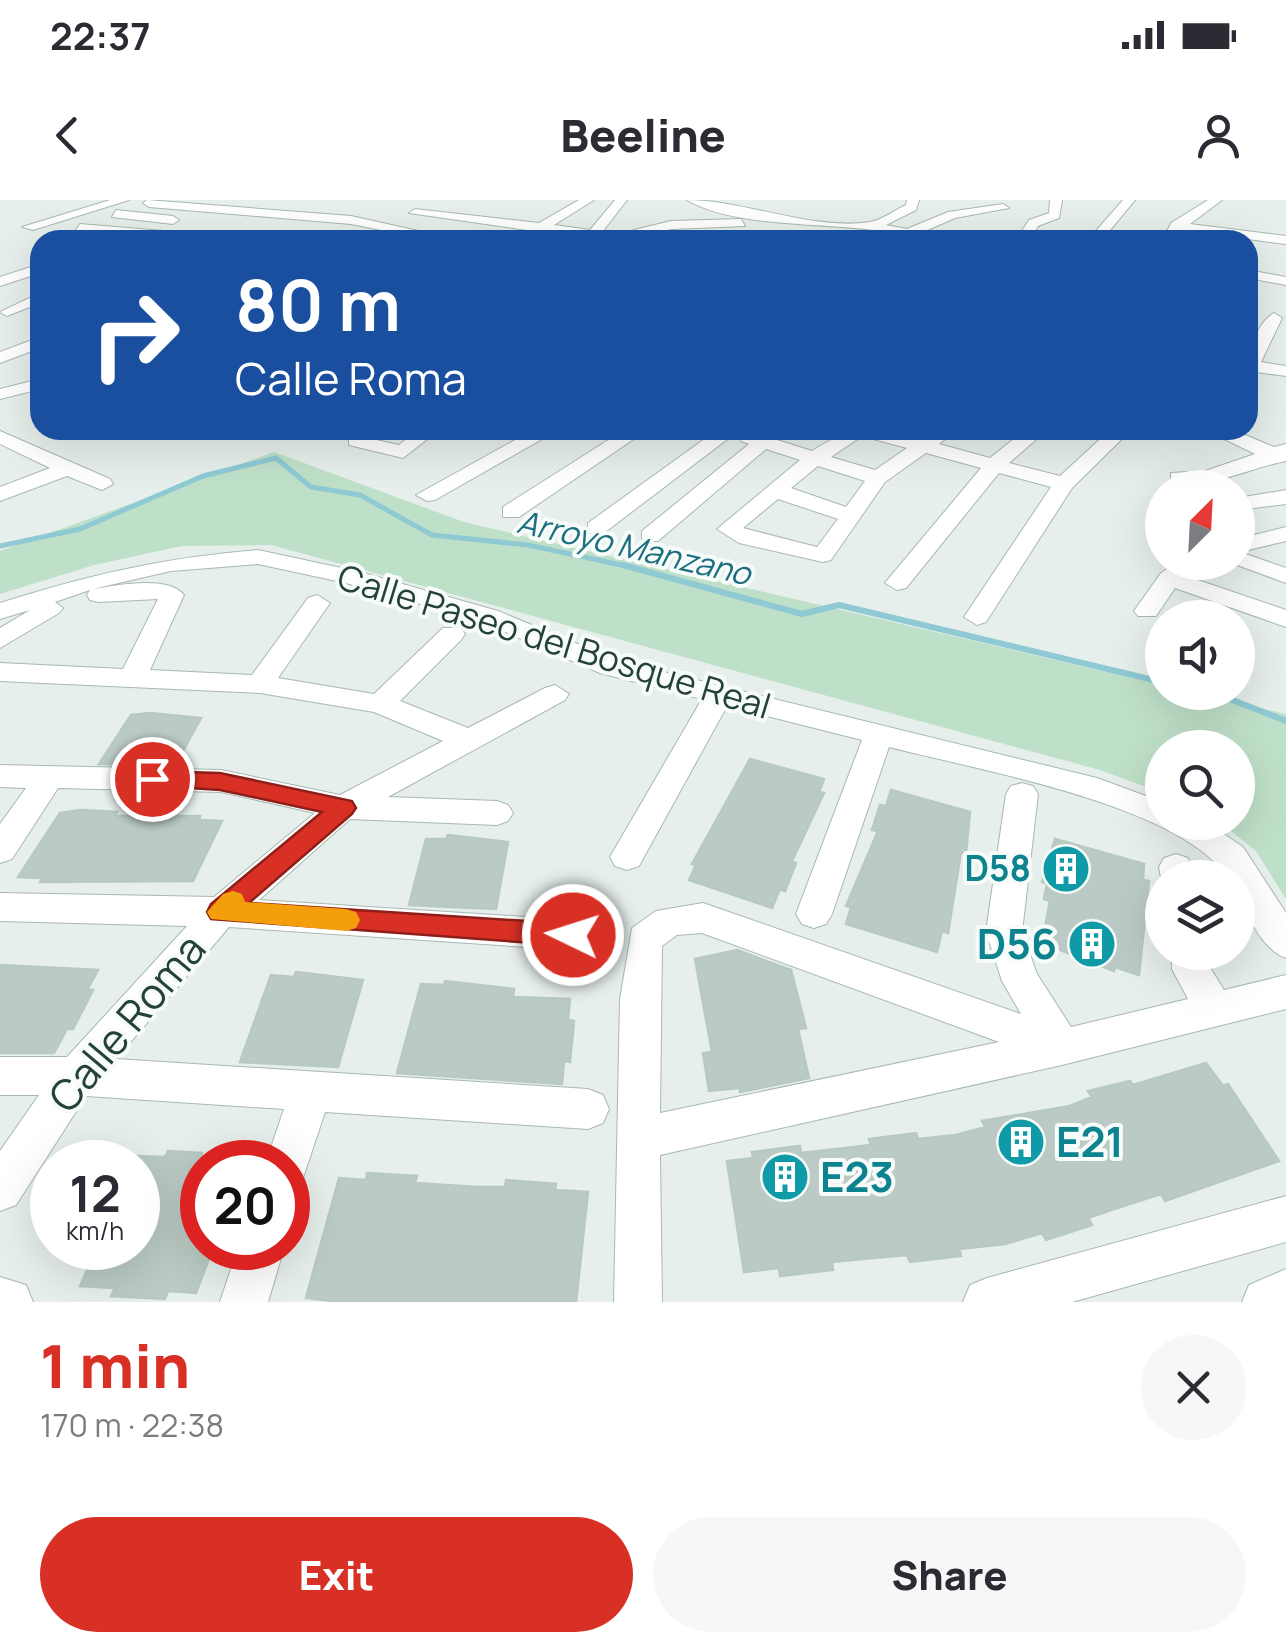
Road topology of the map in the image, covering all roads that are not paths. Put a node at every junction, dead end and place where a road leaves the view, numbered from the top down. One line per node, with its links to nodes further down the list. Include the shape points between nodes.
1 (123, 200): 33 (street)
2 (220, 200): 15 (street)
3 (411, 200): 11 (street)
4 (588, 200): 36 (street)
5 (620, 200): 43 (street)
6 (693, 200): 21 (street)
7 (756, 200): 21 (street)
8 (913, 200): 47 (street)
9 (1056, 200): 49 (street, via 1055,215)
10 (1129, 200): 50 (street)
11 (432, 201): 26 (street, via 518,210)
12 (343, 202): 23 (street)
13 (149, 203): 15 (street)
14 (786, 204): 31 (street)
15 (202, 207): 23 (street); 24 (street)
16 (882, 207): 28 (street)
17 (1215, 207): 30 (street)
18 (1003, 208): 48 (street, via 952,214)
19 (399, 210): 26 (street)
20 (834, 210): 25 (street)
21 (740, 211): 31 (street)
22 (116, 214): 24 (street)
23 (313, 216): 39 (street)
24 (171, 220): 35 (street); 38 (street)
25 (812, 222): 28 (street); 31 (street)
26 (494, 223): 36 (street); 40 (street)
27 (715, 224): 31 (street); 44 (street, via 668,219); 45 (street)
28 (856, 224): 46 (street)
29 (983, 225): 32 (street)
30 (1176, 226): 51 (street); 52 (street)
31 (784, 227)
32 (999, 227)
33 (28, 228)
34 (80, 228): 37 (street)
35 (278, 228)
36 (541, 228): 41 (street); 42 (street)
37 (102, 230)
38 (144, 230)
39 (404, 230)
40 (476, 230)
41 (537, 230)
42 (551, 230)
43 (597, 230)
44 (645, 230)
45 (719, 230)
46 (868, 230)
47 (878, 230)
48 (916, 230)
49 (1026, 230)
50 (1104, 230)
51 (1172, 230)
52 (1207, 230)
53 (1258, 236): 54 (street)
54 (1286, 240)
55 (30, 269): 57 (street)
56 (1258, 276): 58 (street)
57 (2, 280)
58 (1286, 281)
59 (30, 302): 60 (street)
60 (7, 310)
61 (1273, 318): 63 (street)
62 (30, 346): 64 (street)
63 (1258, 347)
64 (0, 358)
65 (1258, 368): 66 (street)
66 (1286, 371)
67 (30, 386): 68 (street)
68 (0, 394)
69 (2, 440): 87 (street)
70 (356, 440): 71 (street, via 403,452)
71 (418, 440)
72 (529, 440): 94 (street)
73 (622, 440): 97 (street)
74 (714, 440): 99 (street)
75 (763, 440): 101 (street)
76 (779, 440): 85 (street)
77 (844, 440): 85 (street)
78 (899, 440): 83 (street)
79 (927, 440): 83 (street)
80 (1024, 440): 86 (street)
81 (1110, 440): 91 (street)
82 (1243, 440): 84 (street)
83 (918, 445): 86 (street); 89 (street)
84 (1280, 454): 88 (street)
85 (815, 458): 89 (street); 92 (street)
86 (994, 464): 91 (street); 106 (street)
87 (66, 468): 90 (street); 93 (street)
88 (1229, 470)
89 (878, 478): 98 (street)
90 (102, 484)
91 (1064, 484): 109 (street)
92 (774, 490): 98 (street); 98 (street, via 728,529 823,555)
93 (0, 494)
94 (427, 494)
95 (1286, 497): 96 (street)
96 (1255, 502)
97 (510, 512)
98 (850, 515)
99 (596, 528)
100 (1286, 534): 102 (street)
101 (650, 536)
102 (1255, 542)
103 (1255, 565): 104 (street)
104 (1286, 576)
105 (1176, 580): 110 (street)
106 (898, 583)
107 (316, 603): 115 (street)
108 (0, 611): 117 (street, Calle Paseo del Bosque Real, via 171,564 258,557 490,616 610,667)
109 (977, 617)
110 (1286, 619)
111 (452, 634): 118 (street)
112 (0, 640): 114 (street, via 56,604 168,591 172,595)
113 (0, 672): 114 (street)
114 (132, 678): 115 (street)
115 (260, 684): 118 (street)
116 (555, 694): 120 (street, Calle Roma)
117 (718, 696): 119 (street, Calle Paseo del Bosque Real); 129 (street)
118 (380, 704): 120 (street)
119 (878, 736): 125 (street, Calle Paseo del Bosque Real, via 1097,789); 132 (street)
120 (470, 740): 124 (street, Calle Roma)
121 (0, 776): 122 (street)
122 (50, 776): 124 (street, via 220,781); 128 (street)
123 (1022, 794): 138 (street, via 1004,932 1022,981)
124 (344, 808): 126 (street); 131 (street, Calle Roma)
125 (1145, 808)
126 (497, 812)
127 (1207, 840): 134 (street, via 1231,856)
128 (0, 850)
129 (627, 858)
130 (0, 906): 131 (street)
131 (220, 912): 133 (street); 140 (street, Calle Roma)
132 (814, 914)
133 (573, 935)
134 (1286, 943)
135 (1192, 970): 137 (street)
136 (1286, 992): 137 (street)
137 (1214, 1008): 138 (street)
138 (1062, 1046): 143 (street); 143 (street, via 703,918 669,921 645,938)
139 (0, 1076): 140 (street)
140 (76, 1076): 141 (street); 145 (street, Calle Roma)
141 (309, 1094): 142 (street); 144 (street)
142 (588, 1108)
143 (641, 1138): 152 (street)
144 (295, 1140)
145 (0, 1189)
146 (1286, 1218): 153 (street)
147 (254, 1270): 151 (street)
148 (1286, 1293): 154 (street)
149 (0, 1302): 150 (street)
150 (9, 1302)
151 (244, 1302)
152 (638, 1302)
153 (988, 1302)
154 (1266, 1302)

